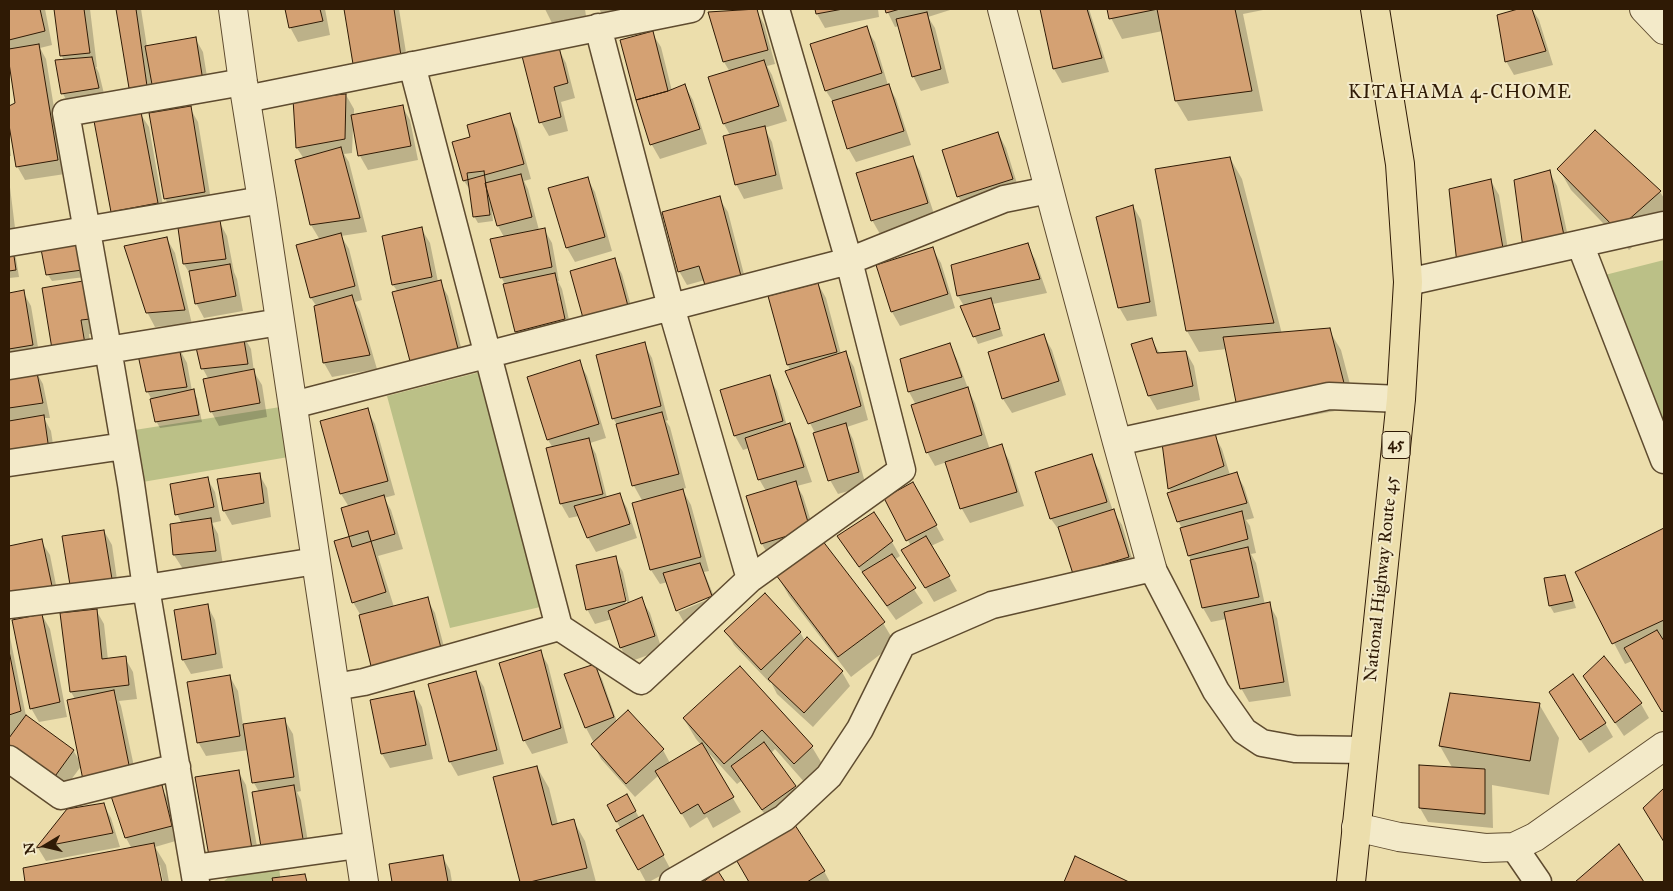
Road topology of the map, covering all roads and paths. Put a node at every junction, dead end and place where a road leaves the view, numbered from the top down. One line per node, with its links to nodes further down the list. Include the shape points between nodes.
1 (233, 9): 10 (street)
2 (691, 9): 7 (street)
3 (776, 9): 17 (street)
4 (1002, 9): 11 (street)
5 (1375, 9): 18 (highway, National Highway Route 45 / 45, via 1400,164)
6 (1644, 9): 8 (street)
7 (598, 28): 9 (street); 19 (street)
8 (1664, 30)
9 (412, 65): 10 (street); 22 (street)
10 (244, 91): 12 (street); 14 (street, via 66,113)
11 (1049, 190): 17 (street, via 1004,199); 26 (street)
12 (262, 200): 14 (street); 20 (street)
13 (1664, 225): 16 (street)
14 (87, 230): 15 (street); 21 (street)
15 (9, 243)
16 (1580, 244): 18 (street); 28 (street)
17 (849, 261): 19 (street); 32 (street, via 902,470)
18 (1408, 282): 24 (highway, National Highway Route 45 / 45)
19 (671, 307): 22 (street); 32 (street)
20 (280, 322): 21 (street); 25 (street)
21 (108, 349): 23 (street); 27 (street)
22 (488, 354): 25 (street); 35 (street)
23 (9, 366)
24 (1401, 399): 26 (street, via 1329,396); 38 (highway, National Highway Route 45 / 45)
25 (293, 405): 30 (street)
26 (1116, 442): 31 (street)
27 (124, 446): 29 (street); 33 (street)
28 (1664, 460)
29 (9, 463)
30 (316, 561): 33 (street); 36 (street)
31 (1152, 568): 38 (street, via 1216,691 1244,730 1262,743 1295,749); 46 (street, via 992,605 902,644 860,729 829,776 784,818)
32 (750, 579): 35 (street, via 641,681)
33 (146, 588): 34 (street); 40 (street)
34 (9, 605)
35 (559, 627): 36 (street, via 364,682)
36 (335, 687): 42 (street)
37 (1664, 746): 43 (street, via 1535,837)
38 (1364, 750): 41 (highway, National Highway Route 45 / 45)
39 (9, 758): 40 (street, via 61,796)
40 (177, 767): 44 (street)
41 (1356, 827): 43 (street, via 1399,837 1485,848); 47 (highway, National Highway Route 45 / 45)
42 (358, 845): 44 (street); 45 (street)
43 (1514, 847): 48 (street)
44 (195, 875)
45 (364, 882)
46 (673, 882)
47 (1351, 882)
48 (1538, 882)

